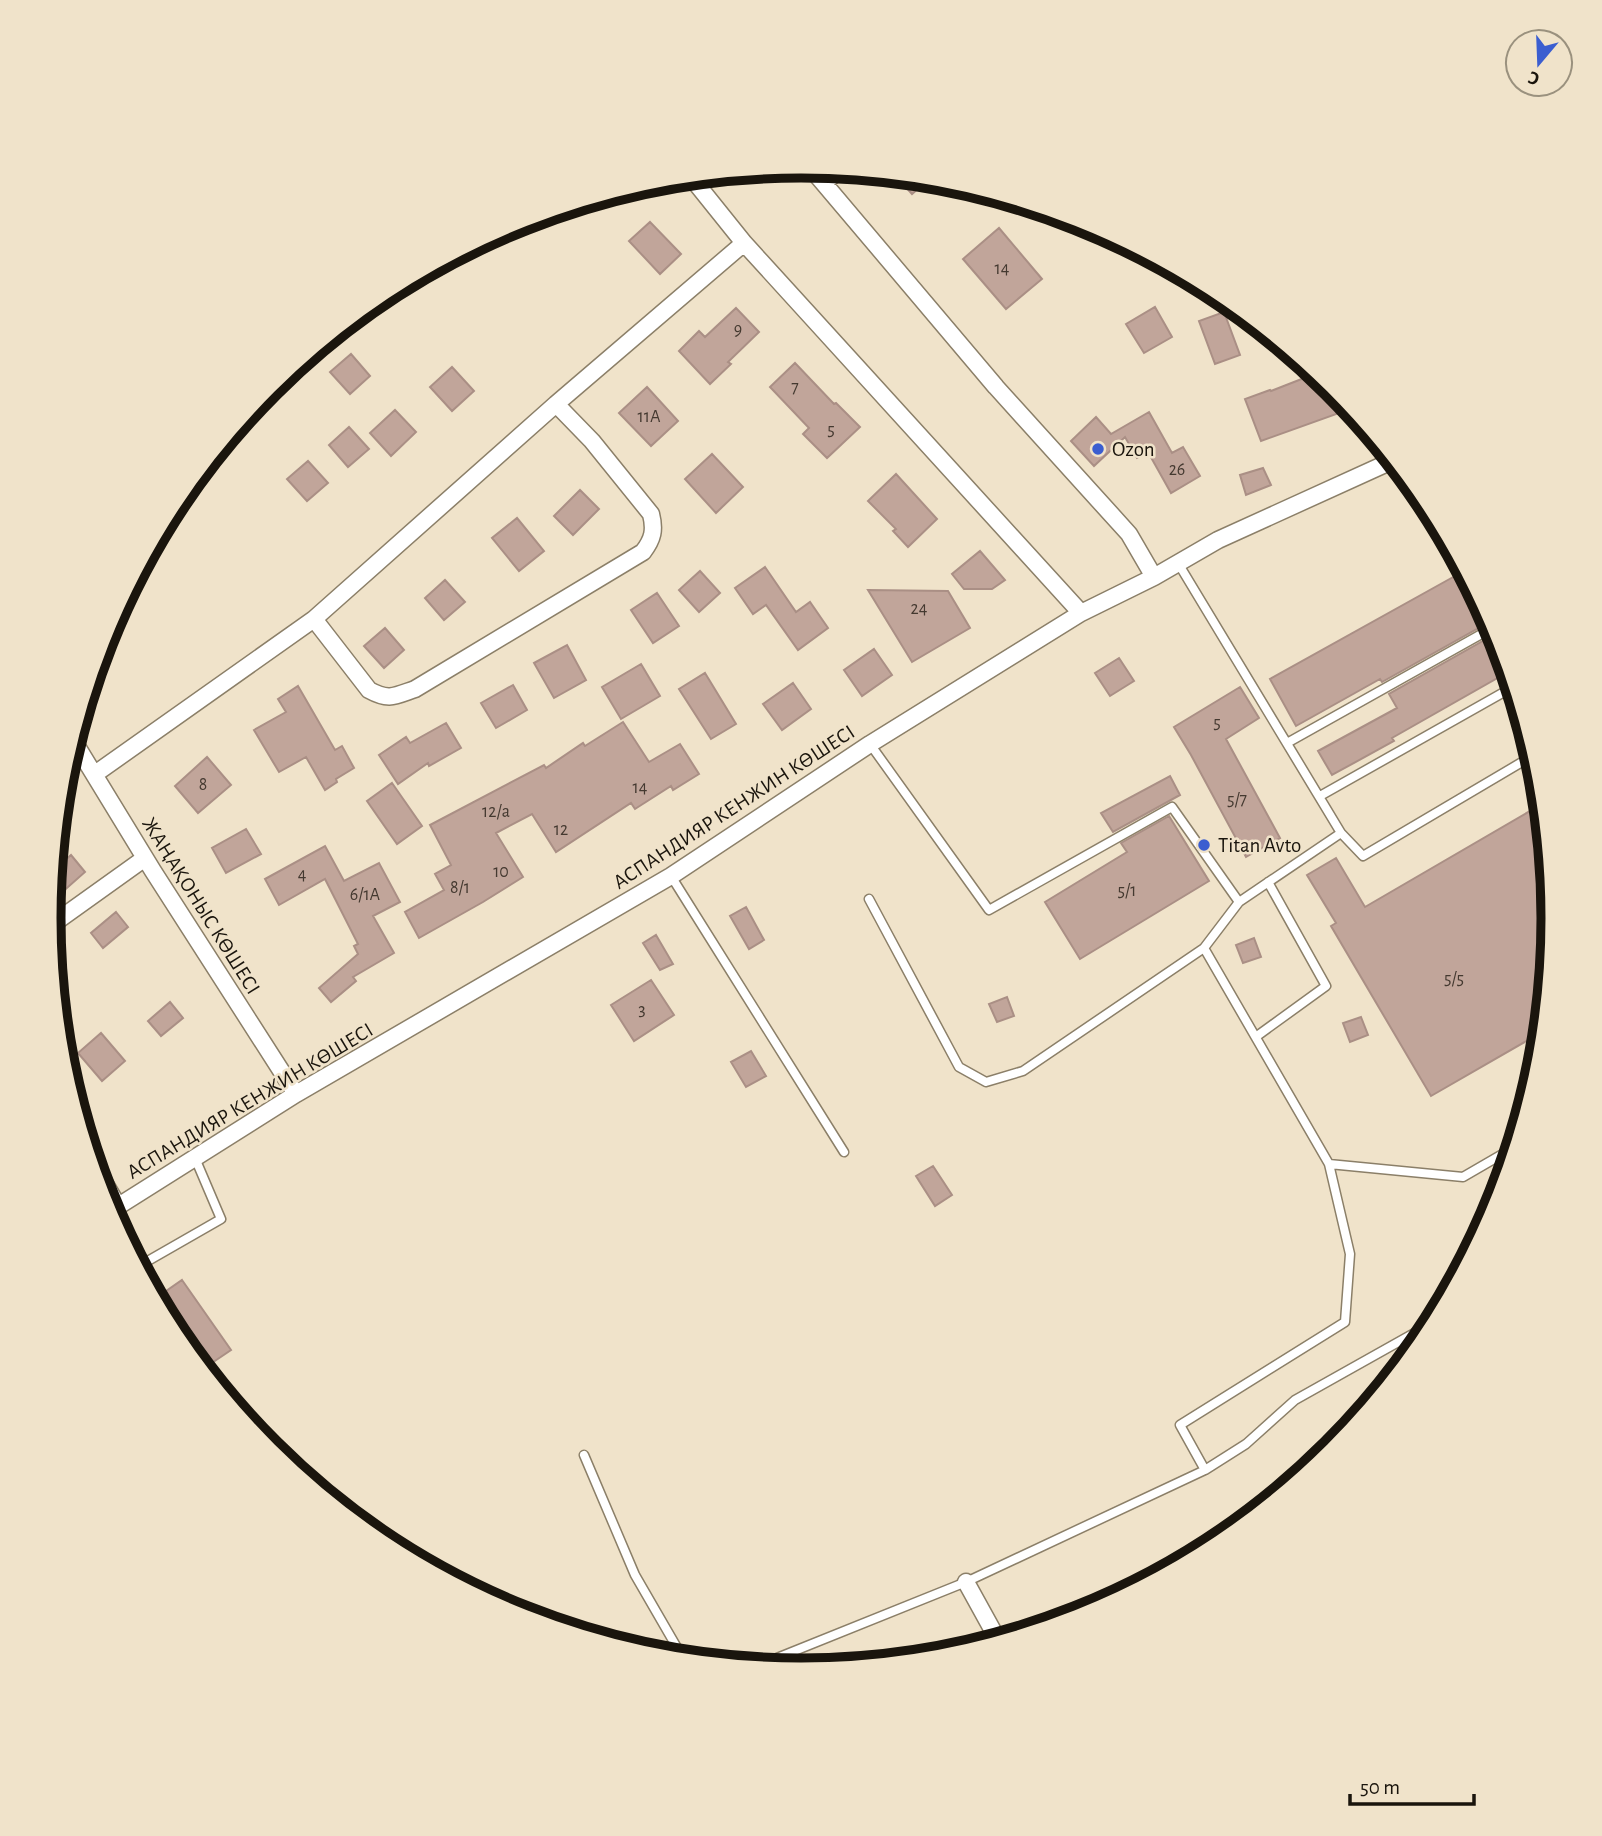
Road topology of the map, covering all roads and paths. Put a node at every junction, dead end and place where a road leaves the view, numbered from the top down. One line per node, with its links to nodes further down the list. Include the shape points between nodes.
1 (820, 179): 3 (street)
2 (828, 179): 3 (street)
3 (824, 183): 9 (street, via 996,387 1129,534)
4 (698, 186): 5 (street)
5 (744, 243): 6 (street); 10 (street)
6 (556, 404): 11 (street); 11 (street, via 651,514 653,533 643,552 415,689 391,697 369,690)
7 (1385, 464): 8 (street, АСПАНДИЯР КЕНЖИН КӨШЕСІ, via 1218,540)
8 (1178, 563): 9 (street, АСПАНДИЯР КЕНЖИН КӨШЕСІ); 14 (lane)
9 (1154, 577): 10 (street, АСПАНДИЯР КЕНЖИН КӨШЕСІ)
10 (1081, 613): 15 (street, АСПАНДИЯР КЕНЖИН КӨШЕСІ)
11 (314, 619): 18 (street)
12 (1483, 633): 14 (lane)
13 (1505, 692): 19 (lane)
14 (1287, 743): 19 (lane)
15 (870, 744): 22 (street, АСПАНДИЯР КЕНЖИН КӨШЕСІ); 25 (lane, via 989,910 1172,807)
16 (80, 751): 18 (street, ЖАҢАҚОНЫС КӨШЕСІ)
17 (1524, 761): 20 (lane, via 1363,856)
18 (95, 774): 21 (street, ЖАҢАҚОНЫС КӨШЕСІ)
19 (1320, 796): 20 (lane)
20 (1341, 833): 23 (lane)
21 (145, 858): 26 (street); 29 (street, ЖАҢАҚОНЫС КӨШЕСІ)
22 (671, 876): 29 (street, АСПАНДИЯР КЕНЖИН КӨШЕСІ); 30 (lane)
23 (1268, 882): 25 (lane); 28 (lane, via 1326,986)
24 (869, 899): 27 (lane, via 959,1066 986,1082 1023,1071)
25 (1239, 902): 27 (lane)
26 (61, 918)
27 (1204, 948): 28 (lane)
28 (1256, 1036): 33 (lane)
29 (296, 1094): 32 (street, АСПАНДИЯР КЕНЖИН КӨШЕСІ)
30 (844, 1152)
31 (1501, 1155): 33 (lane, via 1464,1177)
32 (194, 1158): 34 (street, АСПАНДИЯР КЕНЖИН КӨШЕСІ); 35 (lane, via 221,1219)
33 (1329, 1164): 38 (lane, via 1350,1254 1345,1322 1180,1425)
34 (120, 1205)
35 (147, 1262)
36 (1412, 1334): 38 (lane, via 1295,1400 1246,1444)
37 (584, 1455): 41 (lane, via 635,1575)
38 (1205, 1470): 39 (lane)
39 (966, 1582): 40 (street); 42 (lane)
40 (994, 1632)
41 (677, 1647)
42 (779, 1657)

